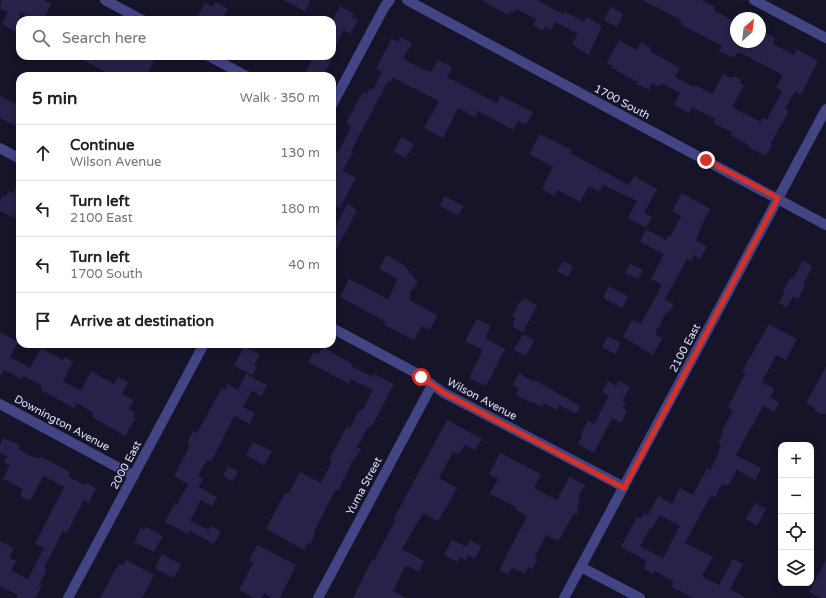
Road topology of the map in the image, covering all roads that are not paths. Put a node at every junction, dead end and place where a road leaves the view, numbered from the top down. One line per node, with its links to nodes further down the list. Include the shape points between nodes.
1 (105, 0): 5 (street)
2 (390, 0): 9 (street)
3 (407, 0): 13 (street, 1700 South)
4 (754, 0): 6 (street)
5 (135, 16)
6 (826, 38)
7 (216, 60): 8 (street)
8 (239, 72)
9 (336, 98)
10 (826, 109): 13 (street, 2100 East)
11 (0, 148): 12 (street)
12 (16, 157)
13 (778, 198): 14 (street, 1700 South); 20 (street, 2100 East)
14 (826, 225)
15 (336, 330): 17 (street, Wilson Avenue, via 416,373)
16 (202, 348): 19 (street, 2000 East)
17 (432, 385): 20 (street, Wilson Avenue); 23 (street, Yuma Street)
18 (0, 404): 19 (street, Downington Avenue)
19 (134, 476): 22 (street, 2000 East)
20 (624, 488): 21 (street, 2100 East)
21 (581, 566): 24 (street, 2100 East); 25 (street)
22 (68, 598)
23 (318, 598)
24 (564, 598)
25 (640, 598)

